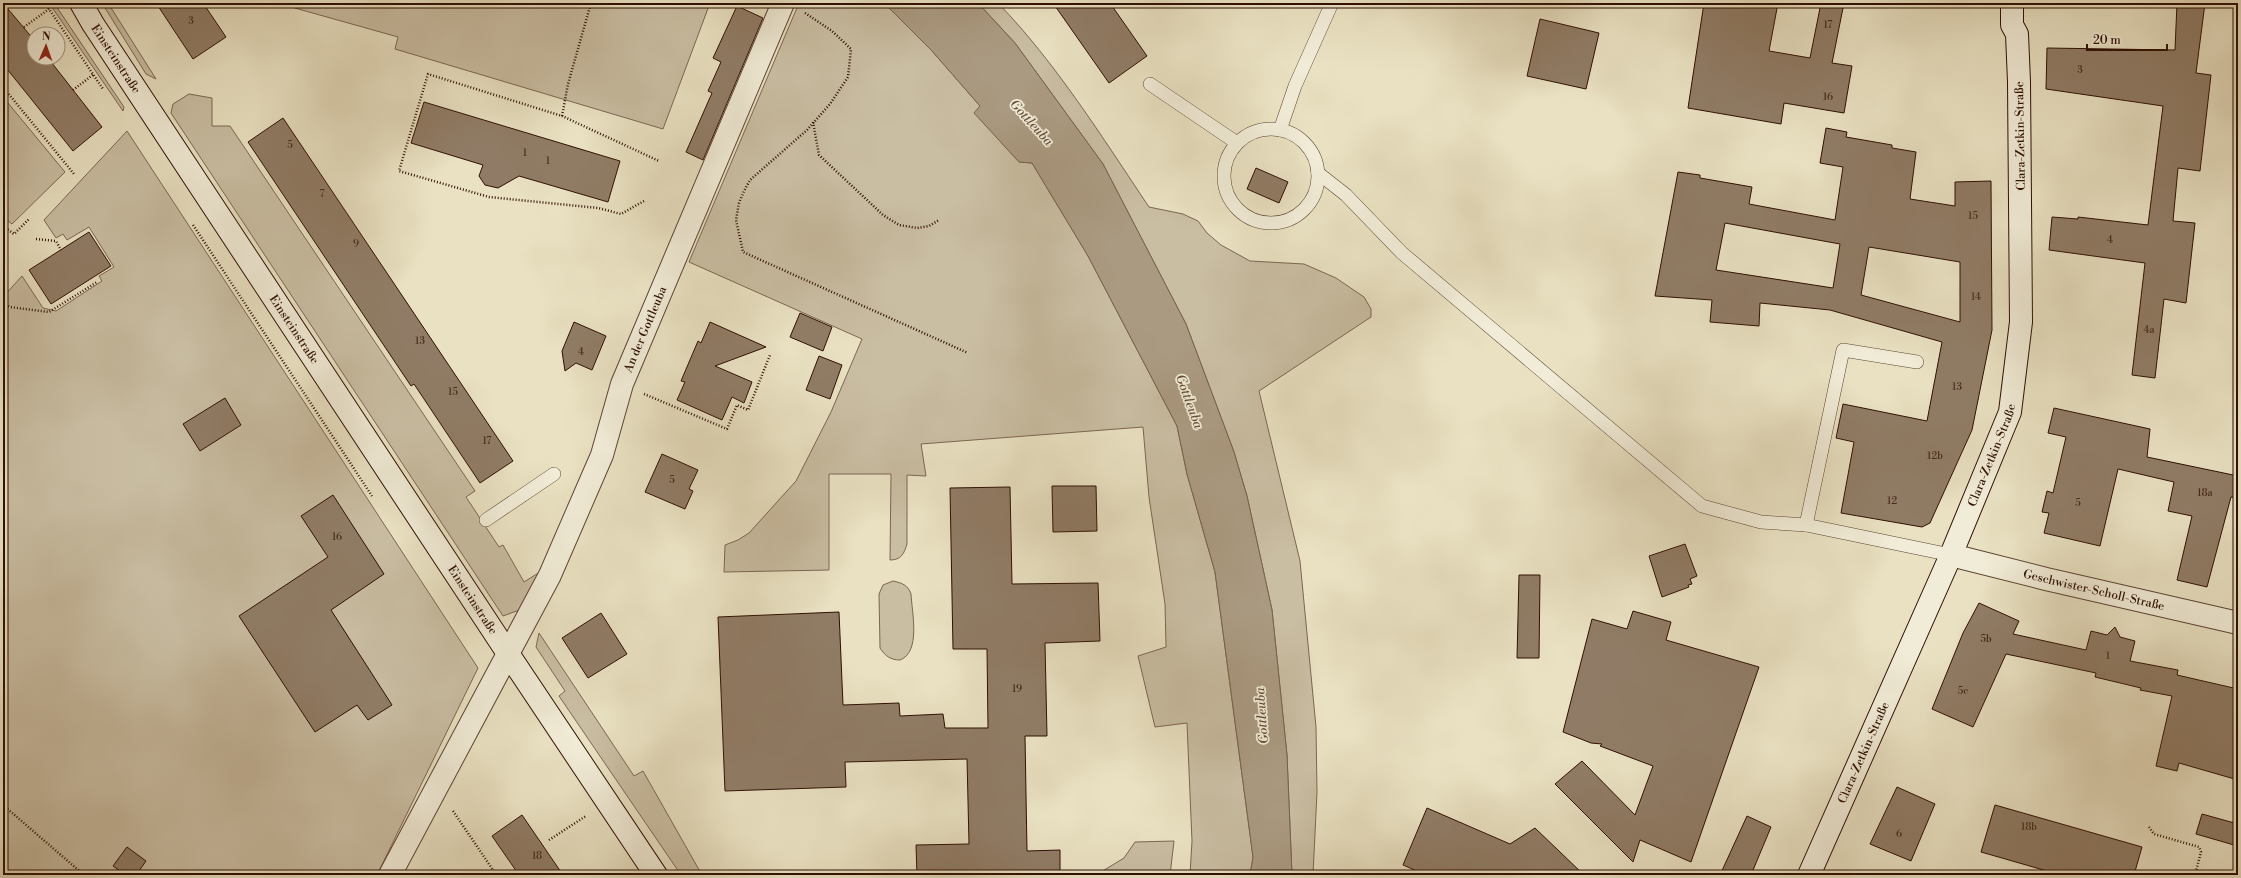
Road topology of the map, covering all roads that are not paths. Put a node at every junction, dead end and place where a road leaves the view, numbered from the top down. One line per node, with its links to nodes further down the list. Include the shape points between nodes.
1 (81, 3): 15 (main road, Einsteinstraße)
2 (782, 3): 15 (main road, An der Gottleuba, via 622,384 602,455 550,575)
3 (1332, 3): 6 (lane, via 1295,86)
4 (2012, 3): 13 (main road, Clara-Zetkin-Straße, via 2012,25 2017,34 2019,82 2020,322 2010,412)
5 (1150, 84): 7 (lane)
6 (1280, 130): 7 (lane, via 1257,131); 8 (lane, via 1306,145 1315,158)
7 (1237, 143): 8 (lane, via 1228,156 1224,171 1225,187 1231,201 1241,213 1255,221 1285,221 1299,214 1310,203 1317,189)
8 (1318, 173): 12 (lane, via 1346,194 1402,253 1702,506 1761,522)
9 (1917, 362): 12 (lane, via 1843,350)
10 (554, 474): 11 (lane)
11 (486, 520)
12 (1806, 525): 13 (lane)
13 (1950, 555): 14 (main road, Geschwister-Scholl-Straße); 18 (main road, Clara-Zetkin-Straße)
14 (2238, 623)
15 (509, 655): 16 (main road); 17 (main road, Einsteinstraße)
16 (390, 875)
17 (656, 875)
18 (1809, 875)

